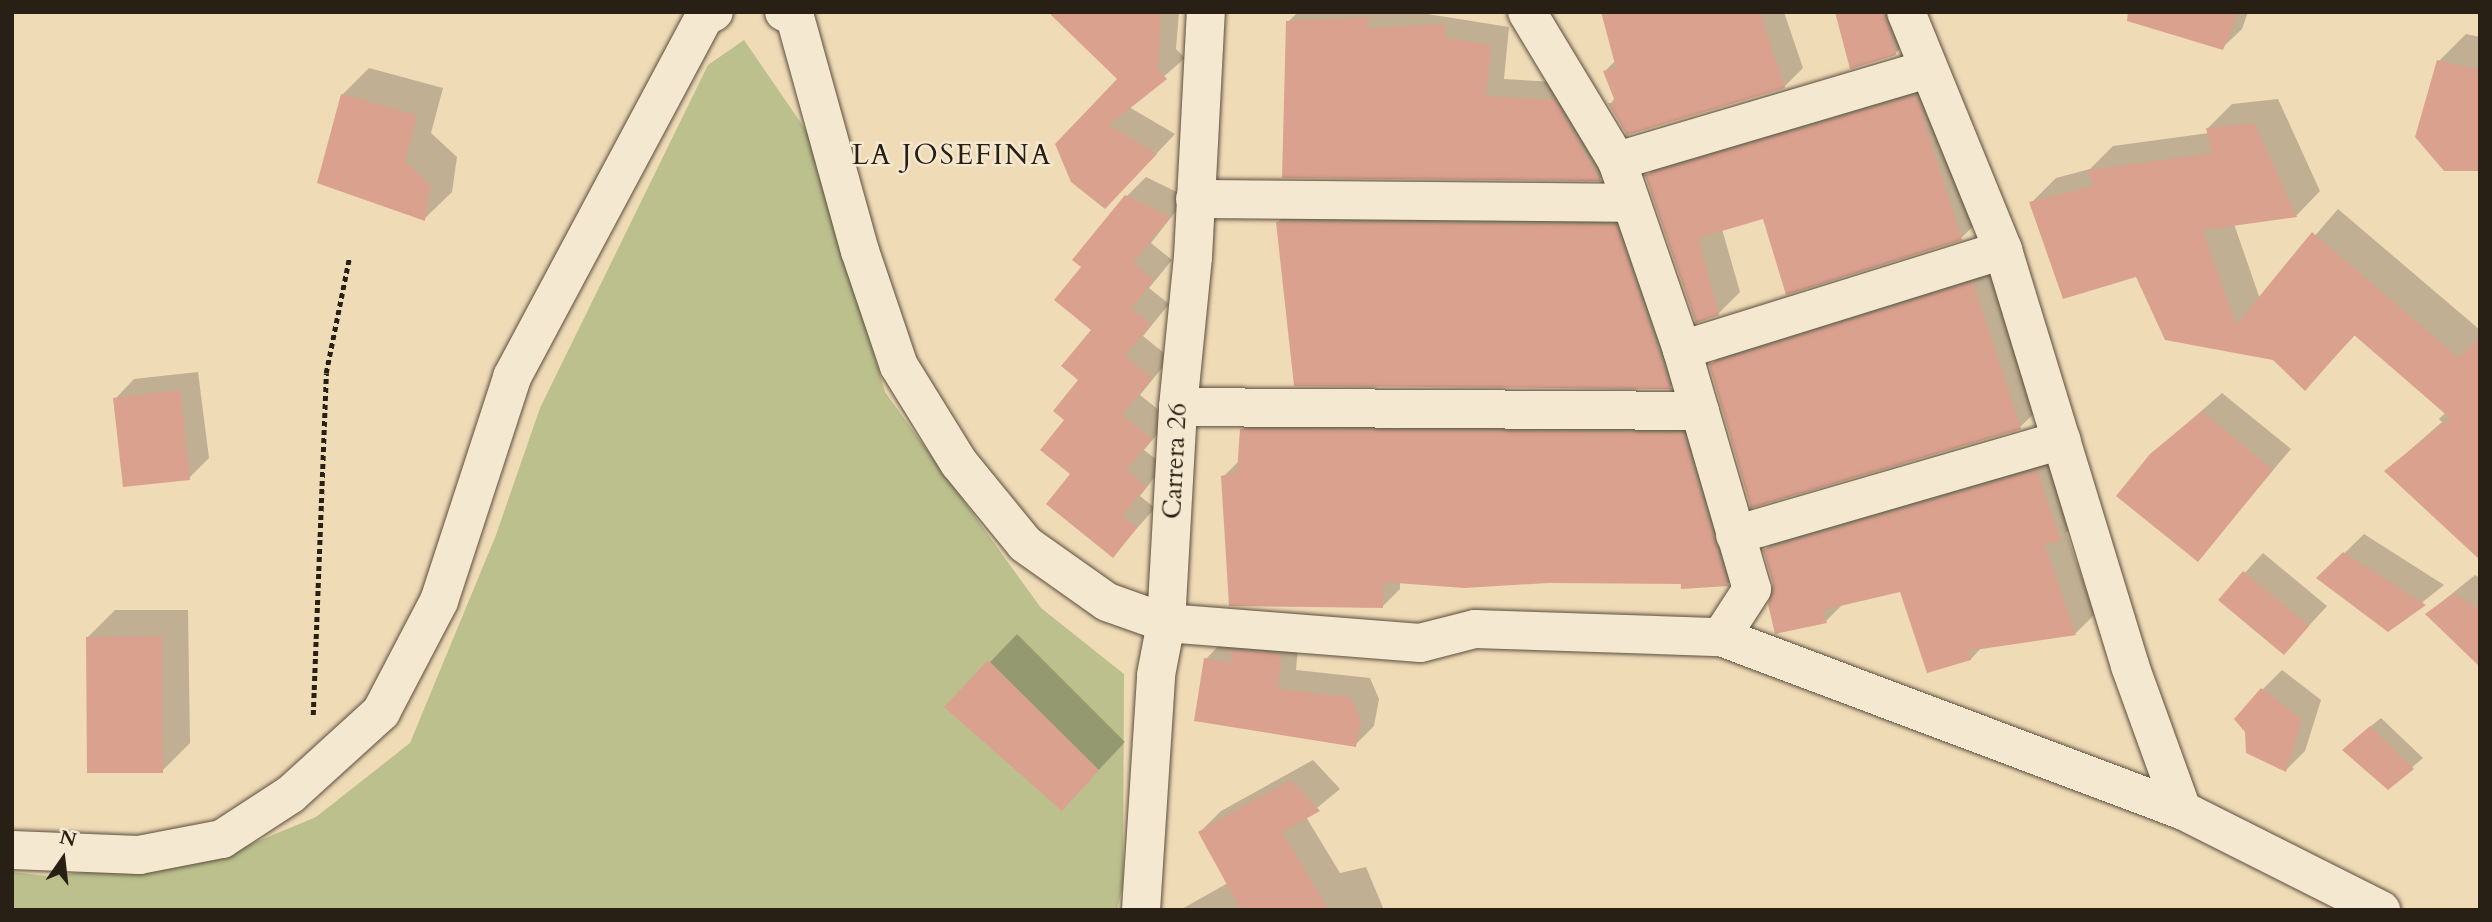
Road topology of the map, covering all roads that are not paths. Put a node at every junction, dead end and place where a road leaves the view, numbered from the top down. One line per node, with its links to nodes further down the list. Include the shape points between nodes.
1 (714, 12): 19 (street, via 704,17 512,377 439,601 381,712 311,776 222,839 139,855)
2 (784, 12): 16 (street, via 795,17 860,251 905,377 959,463 1025,544 1107,602)
3 (1206, 12): 8 (street, Carrera 26)
4 (1527, 12): 7 (street)
5 (1906, 12): 6 (street)
6 (1927, 69): 7 (street); 10 (street)
7 (1617, 161): 9 (street)
8 (1195, 199): 9 (street); 12 (street, Carrera 26)
9 (1632, 203): 11 (street)
10 (2003, 250): 11 (street); 14 (street)
11 (1682, 350): 13 (street)
12 (1178, 407): 13 (street); 16 (street, Carrera 26)
13 (1700, 411): 15 (street)
14 (2061, 440): 15 (street); 18 (street, via 2130,666)
15 (1735, 535): 17 (street, via 1752,589)
16 (1166, 623): 17 (street, via 1420,643 1475,629); 20 (street, Carrera 26, via 1156,675)
17 (1721, 636): 18 (street)
18 (2182, 810): 21 (street)
19 (12, 850)
20 (1141, 910)
21 (2381, 910)

